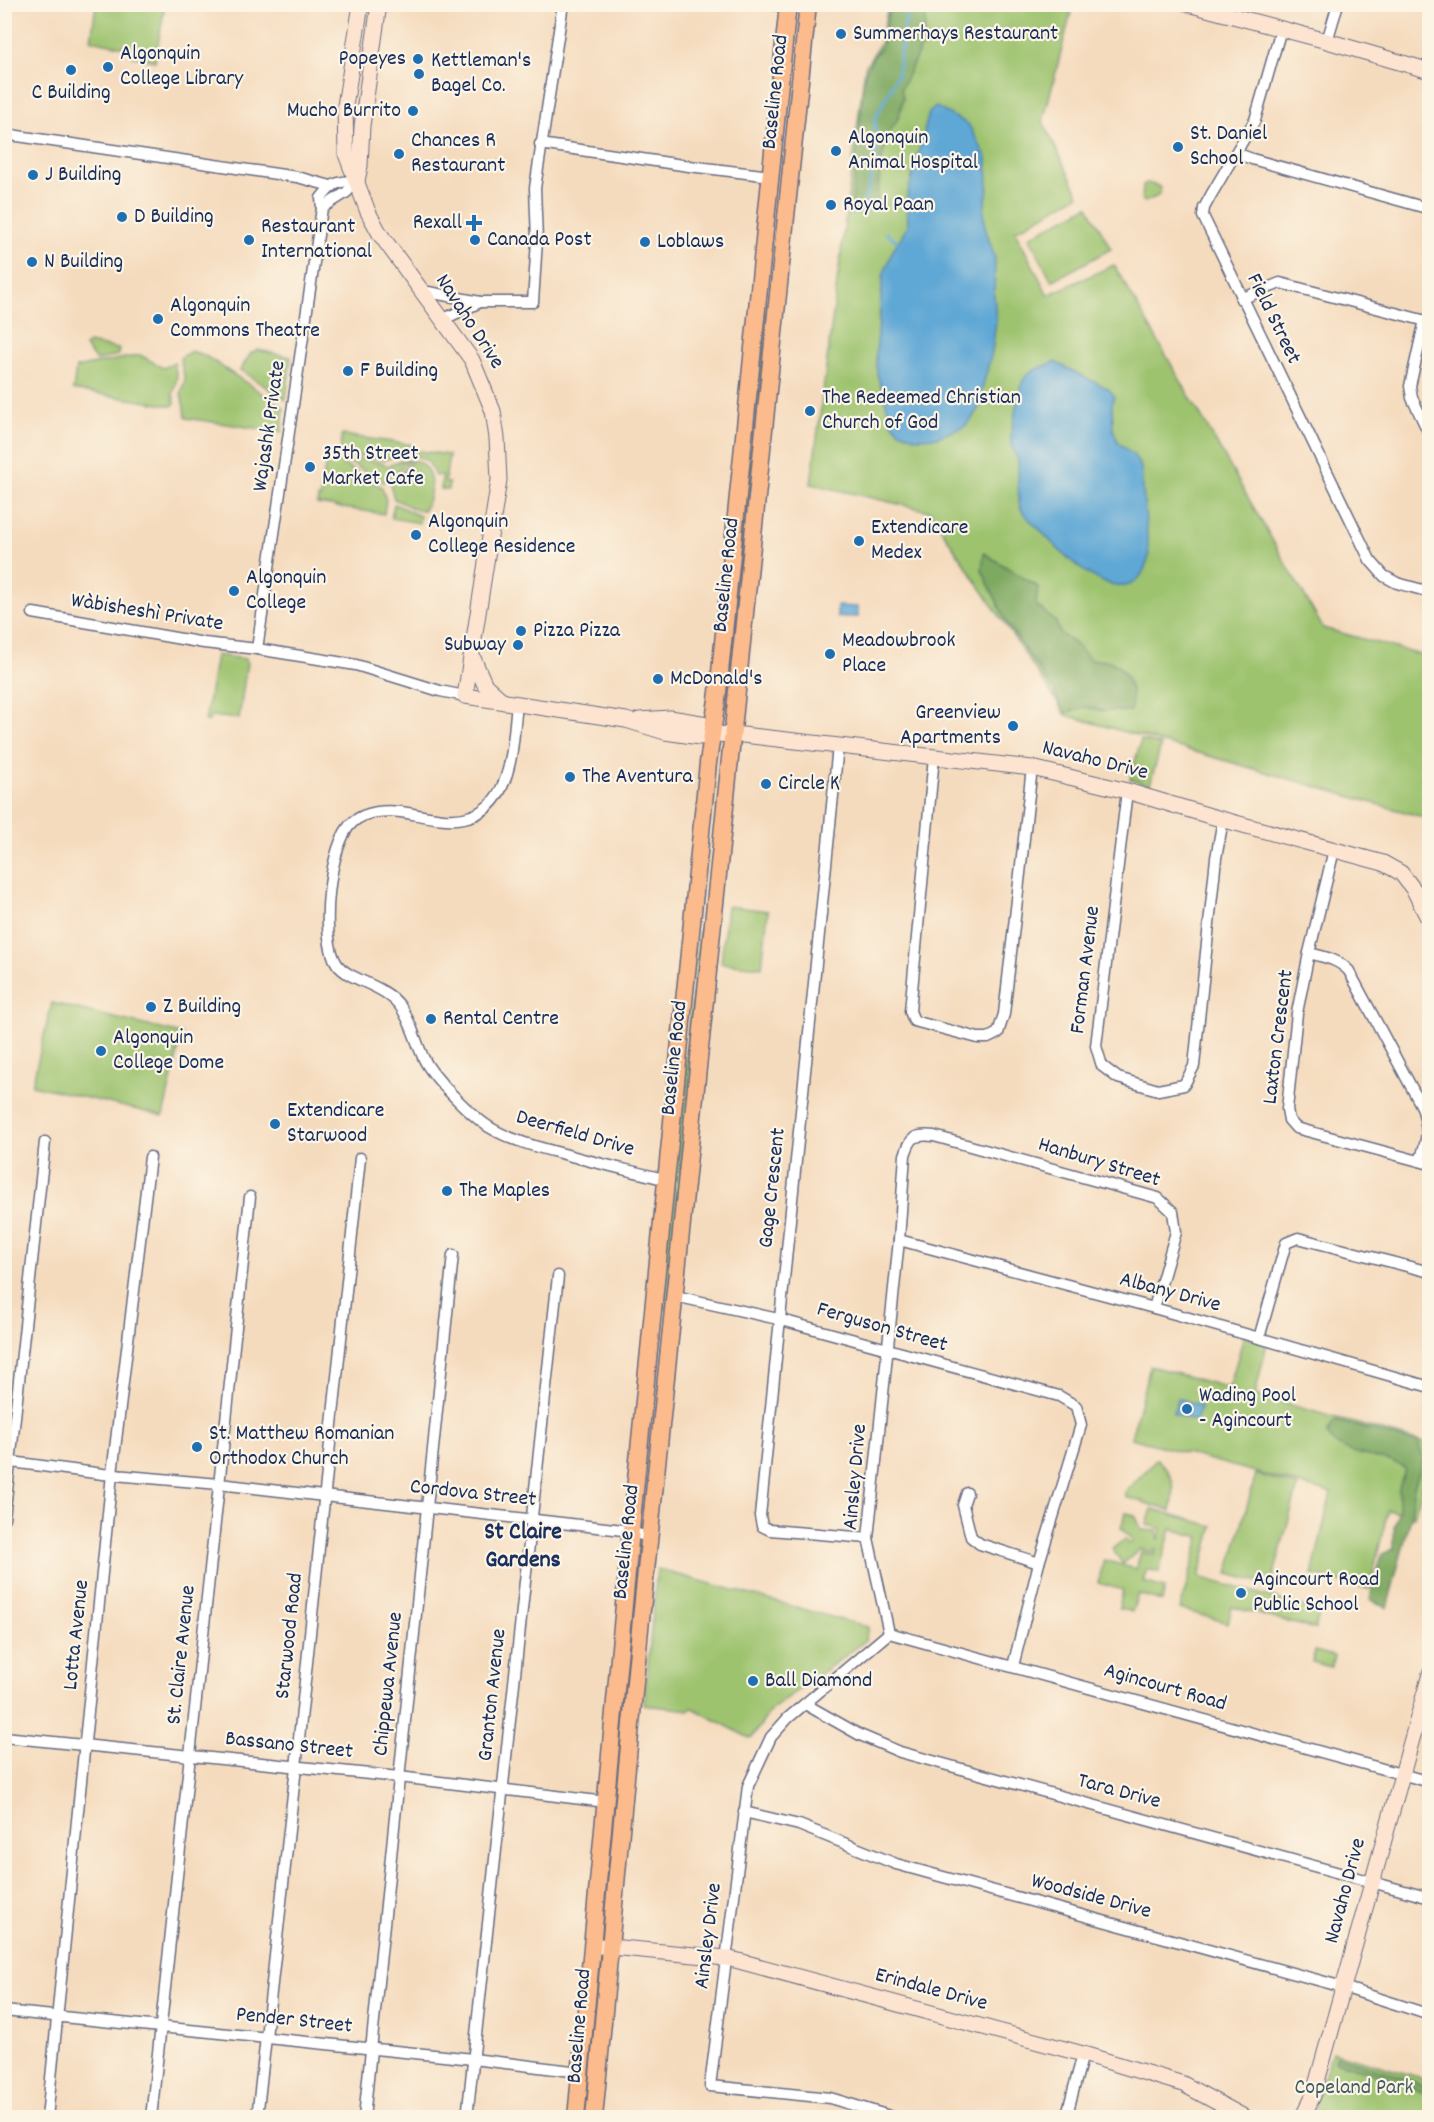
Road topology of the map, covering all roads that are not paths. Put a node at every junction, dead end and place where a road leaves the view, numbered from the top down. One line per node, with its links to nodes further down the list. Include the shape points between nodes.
1 (361, 4): 18 (street, Navaho Drive, via 344,130 346,154)
2 (378, 4): 18 (street, Navaho Drive)
3 (562, 4): 13 (street)
4 (771, 4): 8 (street)
5 (807, 4): 17 (main road, Baseline Road)
6 (1188, 4): 9 (street)
7 (1338, 4): 10 (street)
8 (788, 6): 15 (main road, Baseline Road)
9 (1281, 29): 10 (street); 14 (street, Field Street, via 1255,120)
10 (1327, 41): 11 (street)
11 (1430, 71)
12 (4, 134): 16 (street)
13 (540, 144): 15 (street); 24 (street, via 535,188 533,302)
14 (1236, 153): 21 (street); 23 (street, Field Street, via 1210,195 1203,216)
15 (771, 176): 17 (main road); 34 (main road, Baseline Road)
16 (307, 180): 19 (street); 20 (street)
17 (789, 180): 35 (main road, Baseline Road)
18 (357, 181): 19 (street); 20 (street, via 347,192); 22 (street, Navaho Drive, via 380,234)
19 (331, 186): 20 (street)
20 (322, 203): 30 (street, Wajashk Private)
21 (1430, 209)
22 (423, 291): 24 (street); 25 (street, Navaho Drive)
23 (1241, 299): 26 (street, via 1280,283); 28 (street, Field Street, via 1370,560 1384,576 1397,583)
24 (480, 302): 25 (street)
25 (444, 319): 31 (street, Navaho Drive, via 484,385 497,438 499,480)
26 (1427, 321): 27 (street, via 1410,387)
27 (1430, 435)
28 (1430, 592)
29 (33, 613): 30 (street, Wàbisheshì Private)
30 (256, 649): 32 (street, Wàbisheshì Private, via 356,665)
31 (472, 655): 32 (street, Navaho Drive); 33 (street, via 485,685)
32 (465, 696): 33 (street, Navaho Drive)
33 (510, 703): 34 (street, Navaho Drive, via 626,720 670,718 701,723); 49 (street, Deerfield Drive, via 508,775 501,791 484,809 465,818 444,819 376,812 353,822 336,855 329,888 329,944 341,968 380,988 399,1004 411,1022 425,1062 475,1117 536,1146)
34 (712, 734): 35 (street, Navaho Drive); 49 (main road, Baseline Road)
35 (732, 735): 36 (street, Navaho Drive); 55 (main road, Baseline Road)
36 (838, 746): 37 (street, Navaho Drive); 57 (street, Gage Crescent)
37 (934, 757): 38 (street, Navaho Drive); 38 (street, via 910,1011 914,1021 974,1037 988,1038 998,1032 1004,1014)
38 (1032, 768): 39 (street, Navaho Drive)
39 (1127, 791): 40 (street, Navaho Drive); 40 (street, Forman Avenue, via 1096,1046 1102,1066 1118,1078 1158,1090 1184,1084 1194,1066)
40 (1223, 820): 41 (street, Navaho Drive)
41 (1334, 849): 42 (street, Navaho Drive, via 1383,863 1401,873); 43 (street, Laxton Crescent)
42 (1430, 922)
43 (1309, 954): 48 (street, via 1335,960 1349,971 1422,1107 1428,1125); 48 (street, Laxton Crescent, via 1297,1013 1289,1120 1296,1128)
44 (915, 1137): 51 (street, Ainsley Drive, via 905,1155); 56 (street, Hanbury Street, via 933,1136 1158,1198 1173,1212 1176,1232)
45 (45, 1142): 61 (street)
46 (150, 1157): 62 (street, Lotta Avenue)
47 (360, 1158): 65 (street, Starwood Road)
48 (1425, 1162)
49 (667, 1180): 69 (main road, Baseline Road)
50 (250, 1197): 63 (street, St. Claire Avenue)
51 (899, 1240): 56 (street, Albany Drive); 59 (street, Ainsley Drive)
52 (453, 1255): 66 (street, Chippewa Avenue)
53 (1430, 1272): 58 (street, via 1298,1238 1286,1243)
54 (558, 1276): 68 (street, Granton Avenue)
55 (675, 1296): 57 (street, Ferguson Street); 70 (main road, Baseline Road)
56 (1154, 1308): 58 (street, Albany Drive)
57 (778, 1320): 59 (street, Ferguson Street); 71 (street, Gage Crescent, via 759,1516 762,1526)
58 (1259, 1338): 60 (street, Albany Drive)
59 (887, 1351): 71 (street, Ainsley Drive); 72 (street, Ferguson Street, via 1059,1396 1076,1406 1081,1425)
60 (1430, 1387)
61 (8, 1462): 62 (street, Cordova Street); 67 (street)
62 (112, 1474): 63 (street, Cordova Street); 78 (street, Lotta Avenue)
63 (219, 1484): 65 (street, Cordova Street); 79 (street, St. Claire Avenue)
64 (967, 1493): 72 (street, via 963,1505 971,1537 980,1545)
65 (323, 1497): 66 (street, Cordova Street); 80 (street, Starwood Road)
66 (428, 1509): 68 (street, Cordova Street); 82 (street, Chippewa Avenue)
67 (4, 1518)
68 (531, 1519): 69 (street, Cordova Street); 84 (street, Granton Avenue)
69 (631, 1530): 70 (street, Cordova Street); 85 (main road, Baseline Road)
70 (649, 1537): 89 (main road, Baseline Road)
71 (868, 1538): 73 (street, Ainsley Drive)
72 (1039, 1563): 74 (street)
73 (889, 1633): 74 (street, Agincourt Road); 76 (street, Ainsley Drive)
74 (1013, 1666): 81 (street, Agincourt Road)
75 (1430, 1674): 81 (street, Navaho Drive)
76 (805, 1704): 86 (street, Ainsley Drive, via 771,1737 748,1786); 87 (street, Tara Drive, via 900,1752)
77 (4, 1737): 78 (street, Bassano Street)
78 (85, 1744): 79 (street, Bassano Street); 94 (street, Lotta Avenue)
79 (191, 1756): 80 (street, Bassano Street); 95 (street, St. Claire Avenue)
80 (296, 1767): 82 (street, Bassano Street); 96 (street, Starwood Road)
81 (1401, 1774): 83 (street, Agincourt Road); 87 (street, Navaho Drive)
82 (399, 1777): 84 (street, Bassano Street); 97 (street, Chippewa Avenue)
83 (1430, 1782)
84 (502, 1791): 85 (street, Bassano Street); 99 (street, Granton Avenue)
85 (606, 1802): 89 (main road, Baseline Road)
86 (744, 1812): 90 (street, Ainsley Drive); 91 (street, Woodside Drive, via 799,1825 896,1864)
87 (1372, 1882): 88 (street, Tara Drive); 91 (street, Navaho Drive)
88 (1430, 1898)
89 (601, 1946): 90 (street, Erindale Drive); 100 (main road, Baseline Road); 107 (main road, Baseline Road)
90 (726, 1958): 98 (street, Erindale Drive); 108 (street, Ainsley Drive, via 710,2086 830,2098)
91 (1343, 1987): 93 (street, Woodside Drive); 111 (street, Navaho Drive, via 1313,2096)
92 (4, 2011): 94 (street, Pender Street)
93 (1430, 2015)
94 (58, 2016): 95 (street, Pender Street); 101 (street, Lotta Avenue)
95 (161, 2027): 96 (street, Pender Street); 102 (street, St. Claire Avenue)
96 (265, 2038): 97 (street, Pender Street); 103 (street, Starwood Road)
97 (371, 2049): 99 (street, Pender Street); 104 (street, Chippewa Avenue)
98 (1083, 2054): 109 (street); 110 (street, Erindale Drive, via 1184,2084)
99 (473, 2059): 100 (street, Pender Street); 105 (street, Granton Avenue)
100 (580, 2072): 106 (main road, Baseline Road)
101 (47, 2118)
102 (151, 2118)
103 (256, 2118)
104 (364, 2118)
105 (467, 2118)
106 (576, 2118)
107 (594, 2118)
108 (896, 2118)
109 (1066, 2118)
110 (1246, 2118)
111 (1302, 2118)

